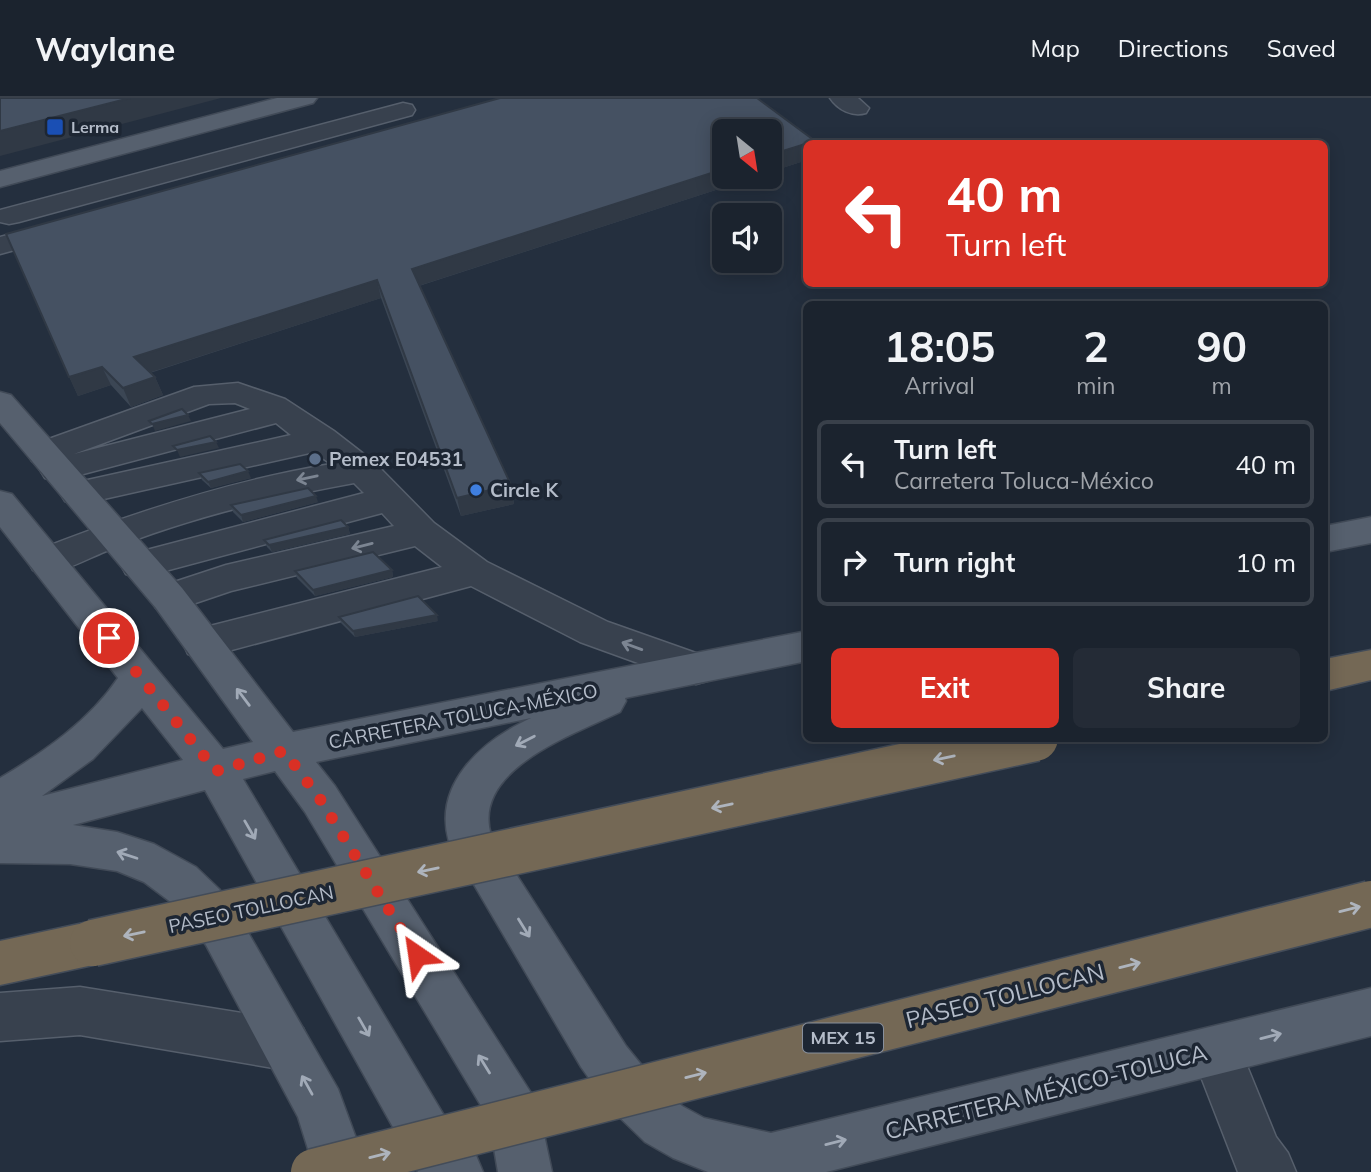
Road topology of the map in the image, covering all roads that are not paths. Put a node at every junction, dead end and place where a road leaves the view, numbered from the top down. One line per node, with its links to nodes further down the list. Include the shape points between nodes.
1 (305, 98): 2 (main road)
2 (0, 179)
3 (147, 204): 4 (street, via 409,119)
4 (0, 219)
5 (80, 223): 6 (street)
6 (0, 246)
7 (0, 402): 10 (main road)
8 (322, 439): 9 (street); 10 (street); 10 (street, via 281,411)
9 (362, 470): 11 (street); 15 (street, one-way to 15, via 274,485)
10 (59, 472): 15 (main road)
11 (389, 499): 14 (street); 18 (street)
12 (0, 503): 17 (main road)
13 (1371, 530): 16 (main road)
14 (421, 532): 19 (street); 20 (street, one-way to 20, via 226,579)
15 (113, 534): 17 (street); 18 (main road)
16 (1328, 538)
17 (46, 561): 26 (main road)
18 (139, 565): 20 (main road)
19 (474, 572): 21 (street); 24 (street, one-way to 19, via 594,632)
20 (169, 598): 21 (main road)
21 (202, 643): 29 (main road, one-way to 21)
22 (803, 647): 24 (main road, CARRETERA TOLUCA-MÉXICO)
23 (1371, 666): 25 (highway)
24 (696, 669): 27 (main road, CARRETERA TOLUCA-MÉXICO)
25 (1328, 675)
26 (140, 677): 30 (main road); 31 (main road, via 127,700 68,755)
27 (652, 678): 29 (main road, CARRETERA TOLUCA-MÉXICO); 40 (main road, one-way to 40, via 507,750 489,765 468,802 471,842 617,1077 652,1115 684,1136 740,1156)
28 (1017, 742): 35 (highway, PASEO TOLLOCAN, one-way to 35, bridge)
29 (284, 751): 30 (main road, CARRETERA TOLUCA-MÉXICO); 44 (main road, one-way to 29, via 513,1111 320,799)
30 (216, 771): 32 (main road, CARRETERA TOLUCA-MÉXICO); 43 (main road, one-way to 43, via 442,1163)
31 (0, 800)
32 (0, 826)
33 (0, 844): 38 (main road, one-way to 33, via 222,930 181,882 133,856 103,848 71,843)
34 (1371, 904): 41 (highway, PASEO TOLLOCAN / MEX 15, one-way to 34, bridge)
35 (0, 962)
36 (1371, 1012): 39 (main road, CARRETERA MÉXICO-TOLUCA, one-way to 36)
37 (0, 1017): 38 (street, via 80,1011)
38 (285, 1045): 42 (main road, one-way to 38, via 329,1129)
39 (1216, 1051): 40 (main road, CARRETERA MÉXICO-TOLUCA, one-way to 39); 46 (street, via 1257,1155)
40 (770, 1158): 45 (main road, CARRETERA MÉXICO-TOLUCA)
41 (314, 1172)
42 (335, 1172)
43 (456, 1172)
44 (525, 1172)
45 (721, 1172)
46 (1269, 1172)

